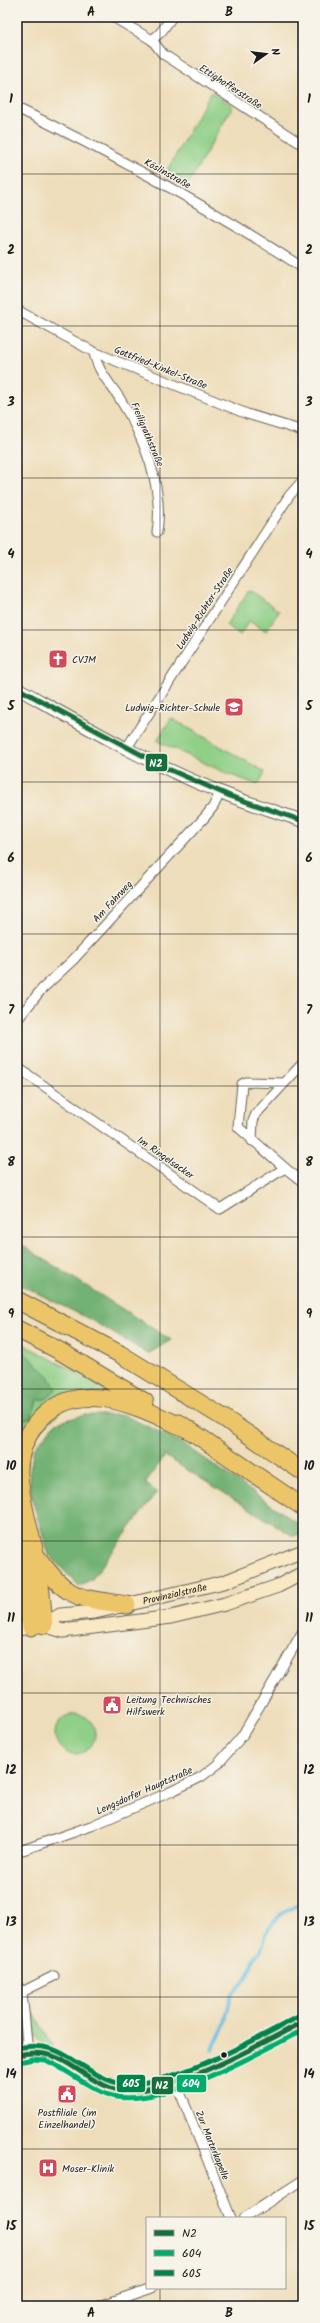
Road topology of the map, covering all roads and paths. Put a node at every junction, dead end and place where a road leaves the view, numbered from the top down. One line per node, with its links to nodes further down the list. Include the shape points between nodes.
1 (112, 17): 3 (street, Ettighofferstraße)
2 (172, 17): 3 (street)
3 (152, 40): 5 (street, Ettighofferstraße, via 163,54)
4 (17, 108): 6 (street, Köslinstraße, via 173,188)
5 (303, 145)
6 (303, 268)
7 (17, 310): 8 (street, Gottfried-Kinkel-Straße)
8 (94, 352): 9 (street, Gottfried-Kinkel-Straße, via 247,414); 11 (street, Freiligrathstraße, via 99,369 121,400 150,462 158,494 160,514)
9 (303, 431)
10 (303, 480): 13 (street, Ludwig-Richter-Straße, via 289,496)
11 (157, 532)
12 (17, 688): 13 (street)
13 (126, 749): 14 (street)
14 (220, 793): 15 (street); 16 (street, Am Fahrweg, via 205,817 73,960 41,990)
15 (303, 821)
16 (17, 1020)
17 (303, 1063): 19 (street)
18 (17, 1067): 21 (street, Im Ringelsacker, via 220,1209)
19 (284, 1083): 20 (street, via 256,1114); 20 (street, via 242,1084 238,1127)
20 (252, 1141): 21 (street)
21 (285, 1168): 22 (street)
22 (303, 1182)
23 (17, 1300): 26 (highway, via 120,1354 224,1418)
24 (17, 1330): 25 (highway, via 116,1383)
25 (187, 1429): 27 (highway); 30 (highway, via 123,1401 93,1396 55,1408 40,1418 28,1434 20,1458)
26 (303, 1472)
27 (303, 1507)
28 (17, 1520): 30 (highway)
29 (303, 1551): 32 (main road, Provinzialstraße, via 224,1582)
30 (24, 1564): 32 (highway, via 68,1593 84,1599); 33 (highway)
31 (303, 1574): 33 (main road, Provinzialstraße, via 278,1586 225,1604 171,1617 63,1631)
32 (126, 1604): 33 (main road, Provinzialstraße, via 95,1612 60,1615)
33 (31, 1627)
34 (303, 1632): 35 (street, Lengsdorfer Hauptstraße, via 242,1736 218,1764 201,1777 170,1792 91,1826)
35 (17, 1852)
36 (54, 1976): 37 (street)
37 (20, 1989): 39 (street)
38 (303, 2022): 40 (street, via 238,2054)
39 (23, 2054): 40 (street, via 40,2052 56,2056 112,2090 140,2090)
40 (176, 2080): 42 (street, Zur Marterkapelle)
41 (303, 2180): 43 (street)
42 (231, 2217)
43 (246, 2217)
44 (149, 2289): 45 (street)
45 (99, 2306)

